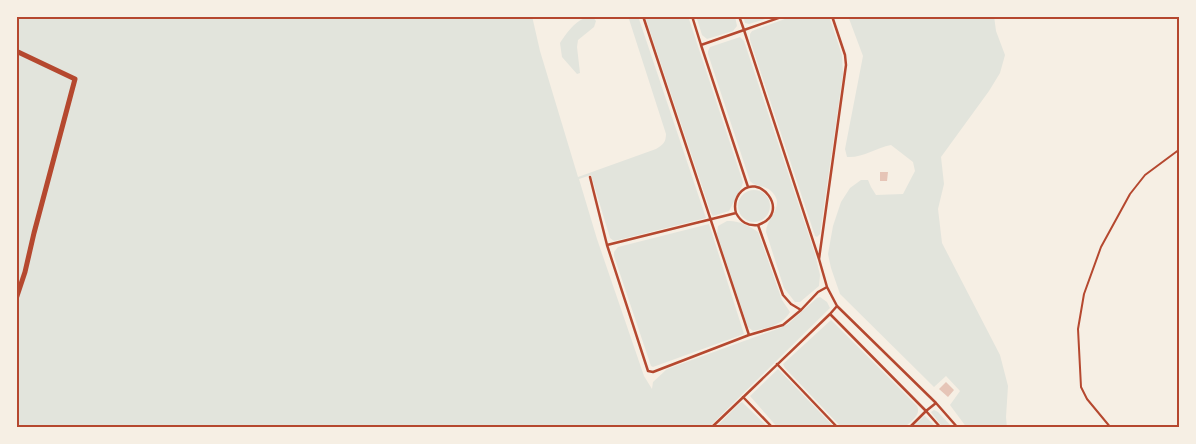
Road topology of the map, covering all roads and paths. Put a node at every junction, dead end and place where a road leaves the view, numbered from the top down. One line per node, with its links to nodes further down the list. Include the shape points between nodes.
1 (643, 16): 13 (lane)
2 (692, 16): 7 (lane)
3 (739, 16): 6 (lane)
4 (784, 16): 6 (lane)
5 (832, 16): 16 (lane, via 846,65)
6 (744, 30): 7 (lane); 16 (lane)
7 (701, 45): 11 (lane)
8 (16, 51): 18 (street, via 75,79)
9 (1180, 149): 33 (path, via 1145,175 1130,194 1100,246 1084,294 1078,329 1081,387 1087,400)
10 (590, 177): 15 (lane)
11 (748, 187): 12 (lane, via 735,200); 14 (lane, via 766,191 773,204 772,213)
12 (736, 213): 13 (lane); 14 (lane, via 745,224)
13 (710, 220): 15 (lane); 22 (lane)
14 (758, 225): 20 (lane, via 783,295)
15 (607, 245): 22 (lane, via 648,372)
16 (820, 259): 17 (lane)
17 (827, 287): 19 (lane); 20 (lane)
18 (16, 299)
19 (837, 306): 21 (lane); 25 (lane)
20 (800, 310): 22 (lane, via 783,325)
21 (830, 314): 23 (lane); 26 (lane)
22 (748, 335)
23 (777, 364): 24 (lane); 29 (lane)
24 (743, 397): 27 (lane); 28 (lane)
25 (936, 403): 26 (lane); 32 (lane)
26 (926, 411): 30 (lane); 31 (lane)
27 (711, 428)
28 (773, 428)
29 (838, 428)
30 (909, 428)
31 (941, 428)
32 (958, 428)
33 (1111, 428)

